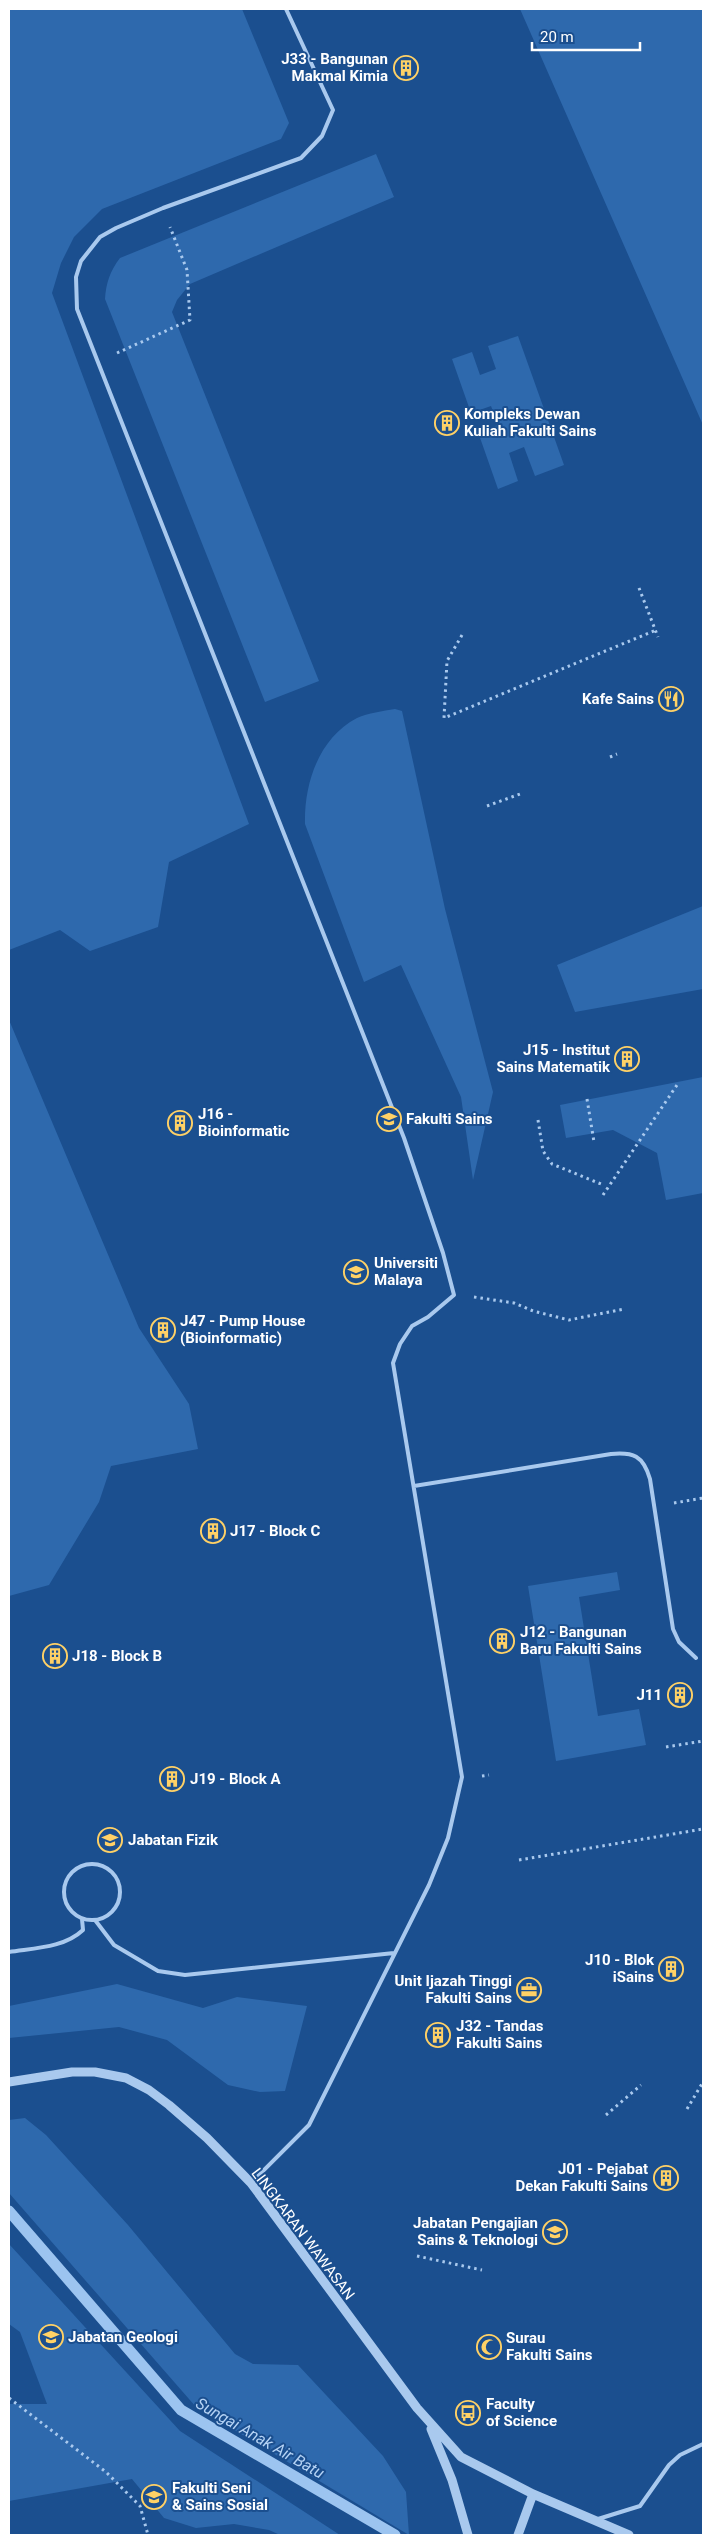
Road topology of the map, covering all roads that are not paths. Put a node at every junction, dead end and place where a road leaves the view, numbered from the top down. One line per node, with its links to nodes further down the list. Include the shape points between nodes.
1 (286, 9): 2 (lane, via 333,110 322,136 301,158 164,208 100,237 81,261 76,277 77,309 404,1138 443,1253 454,1295 412,1326 393,1363)
2 (414, 1486): 3 (lane, via 610,1454 627,1453 638,1458 647,1468 650,1479 673,1629 679,1642); 7 (lane, via 462,1777 448,1838 429,1885)
3 (696, 1658)
4 (82, 1918): 5 (lane); 5 (lane, via 67,1906 64,1888 73,1871 90,1864 109,1870 116,1876 120,1894 112,1912); 6 (lane, via 83,1930 74,1938 63,1943)
5 (95, 1920): 7 (lane, via 114,1945 158,1970 185,1975)
6 (9, 1952)
7 (394, 1953): 9 (lane, via 309,2125)
8 (9, 2082): 9 (street, LINGKARAN WAWASAN, via 72,2072 96,2072 126,2078 169,2105)
9 (251, 2183): 10 (street, LINGKARAN WAWASAN)
10 (428, 2422): 12 (street, LINGKARAN WAWASAN, via 461,2457); 14 (street, via 452,2480)
11 (703, 2444): 13 (lane, via 680,2455 669,2465 640,2506)
12 (533, 2494): 13 (street, LINGKARAN WAWASAN); 15 (street)
13 (594, 2520): 16 (street, LINGKARAN WAWASAN)
14 (468, 2535)
15 (518, 2535)
16 (628, 2535)

